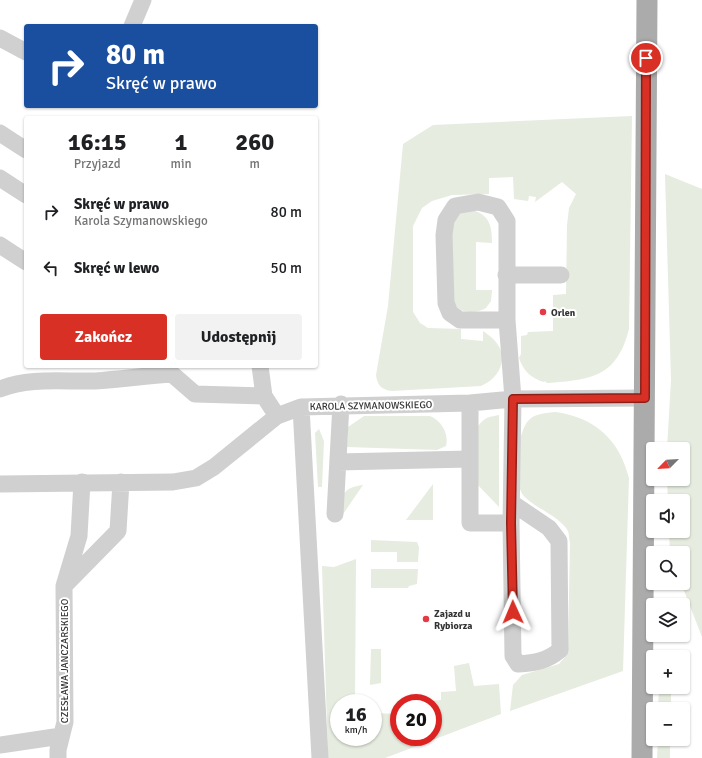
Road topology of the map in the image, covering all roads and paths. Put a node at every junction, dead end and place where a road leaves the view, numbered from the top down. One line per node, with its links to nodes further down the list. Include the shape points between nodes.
1 (143, 0): 3 (street)
2 (647, 0): 19 (main road)
3 (133, 24)
4 (0, 38): 5 (street)
5 (24, 51)
6 (0, 132): 7 (street)
7 (24, 149)
8 (0, 178): 9 (street)
9 (24, 194)
10 (0, 245): 11 (street)
11 (24, 261)
12 (506, 275): 13 (street); 14 (street); 14 (street, via 507,221 498,207 478,202 455,206 446,220 444,235 446,303 450,313 460,320)
13 (561, 275)
14 (507, 320): 20 (street)
15 (260, 368): 18 (street)
16 (169, 370): 17 (street, via 95,381 45,381 10,385); 18 (street, via 195,394)
17 (0, 390)
18 (264, 396): 24 (street)
19 (645, 398): 20 (street, KAROLA SZYMANOWSKIEGO); 38 (main road)
20 (513, 399): 21 (street, KAROLA SZYMANOWSKIEGO); 30 (street)
21 (470, 403): 22 (street, KAROLA SZYMANOWSKIEGO); 25 (street)
22 (342, 404): 23 (street, KAROLA SZYMANOWSKIEGO); 26 (street)
23 (301, 407): 24 (street, KAROLA SZYMANOWSKIEGO); 37 (street)
24 (277, 416): 28 (street, KAROLA SZYMANOWSKIEGO, via 214,467 196,478 174,482)
25 (469, 459): 26 (street); 32 (street, via 470,523)
26 (338, 462): 31 (street)
27 (82, 482): 28 (street, KAROLA SZYMANOWSKIEGO); 29 (street, KAROLA SZYMANOWSKIEGO); 33 (street, CZESŁAWA JANCZARSKIEGO, via 79,536)
28 (121, 482): 33 (street, CZESŁAWA JANCZARSKIEGO, via 118,531)
29 (0, 484)
30 (512, 503): 32 (street); 32 (street, via 550,528 559,541 560,650 550,658 536,662 518,664 513,656)
31 (334, 514)
32 (511, 523)
33 (64, 586): 34 (street, CZESŁAWA JANCZARSKIEGO, via 65,722)
34 (61, 736): 35 (street); 36 (street, CZESŁAWA JANCZARSKIEGO)
35 (0, 745)
36 (58, 758)
37 (320, 758)
38 (642, 758)

